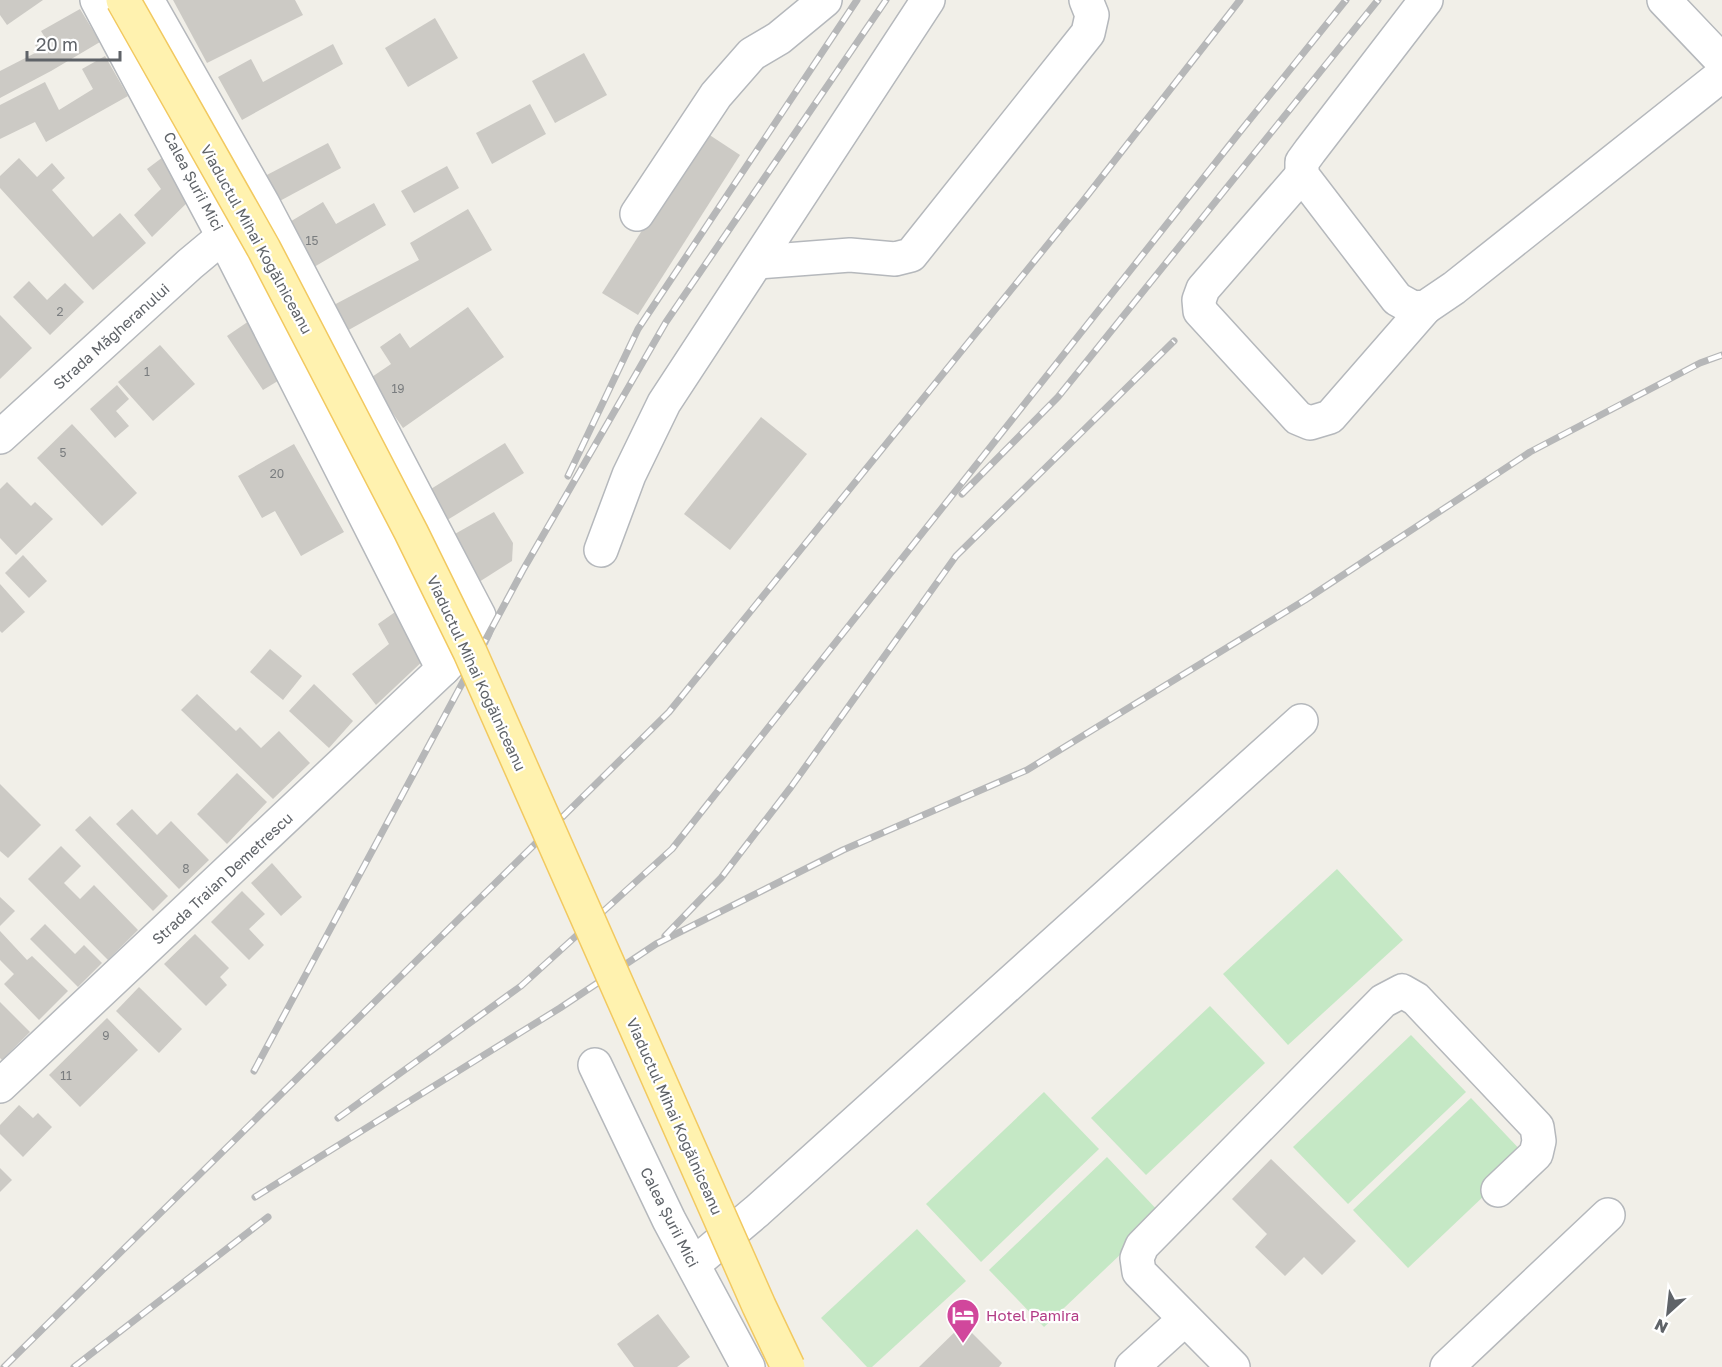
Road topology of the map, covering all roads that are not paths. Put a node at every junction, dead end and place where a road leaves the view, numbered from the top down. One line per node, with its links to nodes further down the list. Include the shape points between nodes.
1 (97, 0): 14 (street, Calea Șurii Mici)
2 (123, 0): 28 (main road, Viaductul Mihai Kogălniceanu, bridge, via 264,249 470,652)
3 (147, 0): 12 (street)
4 (825, 0): 13 (street, via 779,38 752,54 717,95)
5 (928, 0): 15 (street)
6 (1086, 0): 15 (street, via 1092,15 1088,33 911,255 895,259 850,255)
7 (1426, 0): 11 (street, via 1302,162)
8 (1664, 0): 9 (street)
9 (1722, 61)
10 (1722, 75): 16 (street)
11 (1302, 174): 16 (street, via 1398,299 1413,308); 16 (street, via 1203,289 1199,300 1200,311 1298,418 1310,423 1330,417)
12 (263, 204): 14 (street, Calea Șurii Mici); 19 (street, Strada Traian Demetrescu, via 479,616 477,629)
13 (637, 214)
14 (223, 236): 17 (street, Strada Măgheranului); 19 (street)
15 (758, 262): 18 (street, via 664,403 629,475)
16 (1426, 307)
17 (0, 437)
18 (601, 550)
19 (443, 669): 22 (street, Strada Traian Demetrescu)
20 (1301, 721): 25 (street)
21 (595, 1065): 25 (street, Calea Șurii Mici)
22 (0, 1086)
23 (1498, 1190): 26 (street, via 1536,1154 1537,1127 1416,999 1402,991 1383,1001 1142,1246 1137,1258 1139,1272)
24 (1608, 1215): 31 (street)
25 (694, 1264): 27 (street, Calea Șurii Mici)
26 (1185, 1319): 29 (street); 30 (street)
27 (742, 1365)
28 (788, 1367)
29 (1132, 1367)
30 (1233, 1367)
31 (1447, 1367)

